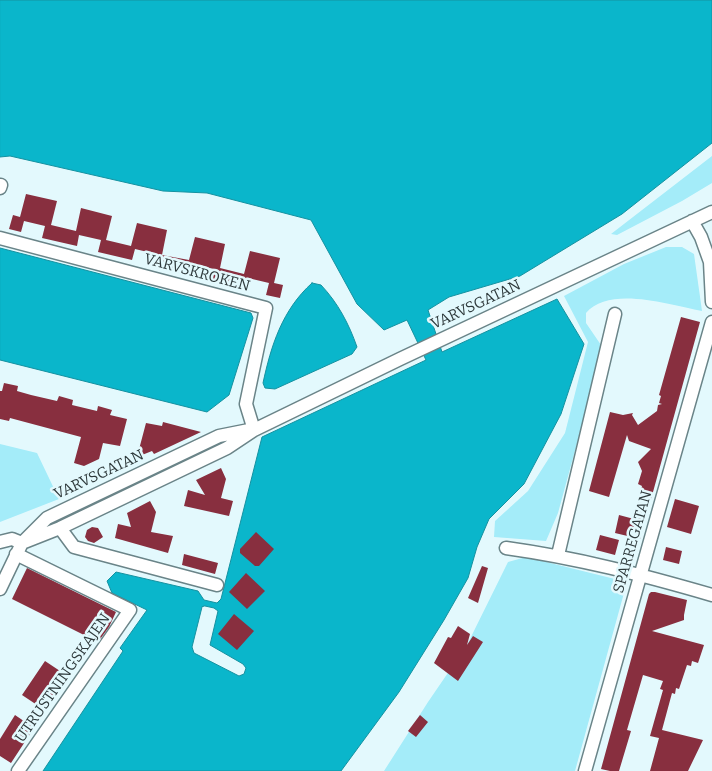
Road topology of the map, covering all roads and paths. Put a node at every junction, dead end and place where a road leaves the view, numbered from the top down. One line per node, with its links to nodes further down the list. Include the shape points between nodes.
1 (712, 212): 2 (street, VARVSGATAN)
2 (692, 221): 4 (street, via 710,262); 7 (street, VARVSGATAN)
3 (0, 238): 7 (street, VARVSKROKEN, via 266,308 246,404)
4 (712, 302)
5 (615, 314): 12 (street)
6 (712, 322): 13 (street, SPARREGATAN)
7 (254, 430): 8 (street, VARVSGATAN, via 227,448); 11 (street, VARVSGATAN, via 219,436 47,518)
8 (60, 528): 11 (street, VARVSGATAN); 14 (street, via 74,547)
9 (0, 542): 11 (street, via 12,539)
10 (506, 548): 12 (street)
11 (19, 549): 15 (street, VARVSGATAN); 17 (street, UTRUSTNINGSKAJEN, via 130,610)
12 (558, 555): 13 (street)
13 (640, 574): 16 (street); 18 (street, SPARREGATAN)
14 (217, 584)
15 (0, 589)
16 (712, 595)
17 (18, 771)
18 (585, 771)

